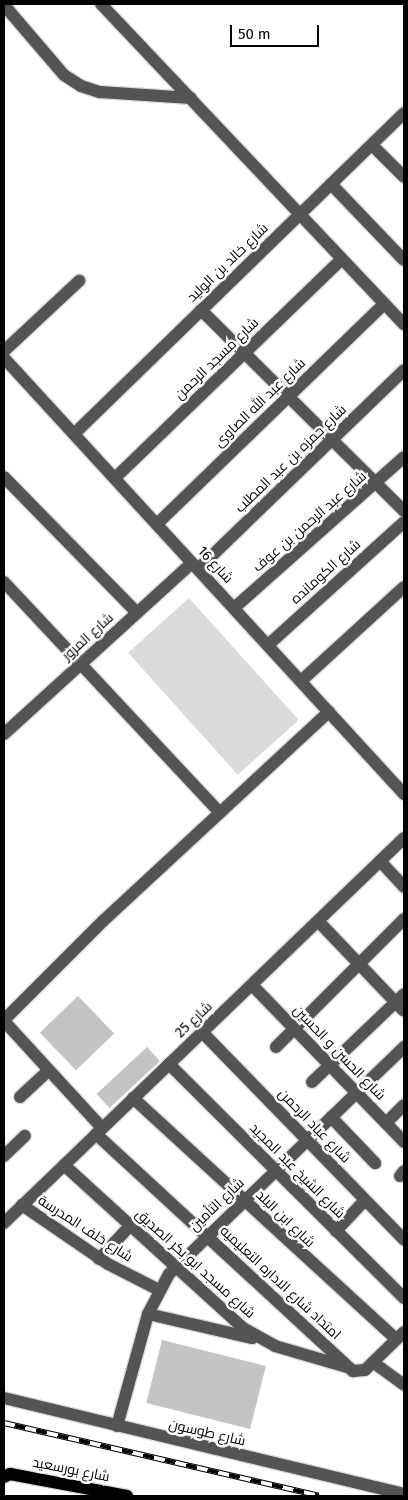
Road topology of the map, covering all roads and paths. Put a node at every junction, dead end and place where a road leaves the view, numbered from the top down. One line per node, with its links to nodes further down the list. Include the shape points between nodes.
1 (100, 4): 3 (street)
2 (4, 5): 3 (street, via 64,75 81,86 100,92)
3 (191, 98): 8 (street)
4 (404, 113): 5 (street, شارع خالد بن الوليد)
5 (372, 145): 6 (street); 7 (street, شارع خالد بن الوليد)
6 (404, 177)
7 (332, 184): 8 (street, شارع خالد بن الوليد); 9 (street)
8 (298, 215): 10 (street); 13 (street, شارع خالد بن الوليد)
9 (404, 260)
10 (340, 261): 12 (street); 16 (street, شارع مسجد الرحمن)
11 (79, 281): 15 (street)
12 (384, 304): 14 (street); 19 (street, شارع عبد الله الصاوى)
13 (201, 310): 16 (street); 20 (street, شارع خالد بن الوليد)
14 (404, 324)
15 (4, 351)
16 (244, 353): 19 (street); 24 (street, شارع مسجد الرحمن)
17 (4, 358): 20 (street, شارع 16)
18 (404, 370): 21 (street, شارع حمزه بن عبد المطلب)
19 (288, 396): 21 (street); 28 (street, شارع عبد الله الصاوى)
20 (74, 434): 24 (street, شارع 16)
21 (332, 440): 25 (street); 29 (street, شارع حمزه بن عبد المطلب)
22 (404, 457): 25 (street, شارع عبد الرحمن بن عوف)
23 (4, 477): 33 (street)
24 (115, 478): 28 (street, شارع 16)
25 (376, 484): 26 (street); 32 (street, شارع عبد الرحمن بن عوف)
26 (404, 511)
27 (404, 522): 34 (street, شارع الكومانده)
28 (156, 524): 29 (street, شارع 16)
29 (195, 566): 32 (street, شارع 16); 33 (street, شارع المرور)
30 (4, 582): 35 (street)
31 (404, 586): 36 (street)
32 (234, 608): 34 (street, شارع 16)
33 (137, 613): 35 (street, شارع المرور)
34 (268, 645): 36 (street, شارع 16)
35 (80, 664): 38 (street, شارع المرور); 40 (street)
36 (301, 681): 37 (street, شارع 16)
37 (329, 712): 39 (street, شارع 16); 40 (street)
38 (4, 734)
39 (404, 794)
40 (220, 813): 49 (street)
41 (404, 838): 42 (street, شارع 25)
42 (380, 861): 43 (street); 45 (street, شارع 25)
43 (404, 887)
44 (404, 919): 46 (street)
45 (318, 921): 46 (street); 47 (street, شارع 25)
46 (359, 964): 48 (street); 50 (street)
47 (252, 985): 50 (street, شارع الحسن و الحسين); 51 (street, شارع 25)
48 (401, 1002): 55 (street)
49 (4, 1020): 56 (street, امتداد شارع الاداره التعليميه)
50 (294, 1028): 52 (street); 55 (street, شارع الحسن و الحسين)
51 (202, 1032): 54 (street, شارع 25); 66 (street, شارع عباد الرحمن)
52 (276, 1047)
53 (404, 1047): 58 (street, شارع التأمين)
54 (169, 1064): 60 (street, شارع 25); 71 (street, شارع الشيخ عبد المجيد)
55 (330, 1065): 57 (street); 58 (street, شارع الحسن و الحسين)
56 (48, 1071): 59 (street); 64 (street, امتداد شارع الاداره التعليميه)
57 (312, 1082)
58 (356, 1093): 62 (street, شارع التأمين); 63 (street, شارع الحسن و الحسين)
59 (20, 1097)
60 (133, 1098): 64 (street, شارع 25); 72 (street, شارع ابن البلد)
61 (404, 1106): 63 (street)
62 (331, 1117): 66 (street, شارع التأمين); 69 (street)
63 (386, 1123): 67 (street, شارع الحسن و الحسين)
64 (99, 1131): 70 (street, شارع 25); 78 (street, امتداد شارع الاداره التعليميه)
65 (25, 1136): 68 (street)
66 (307, 1140): 71 (street, شارع التأمين); 73 (street, شارع عباد الرحمن)
67 (404, 1142)
68 (4, 1156)
69 (375, 1163)
70 (64, 1165): 74 (street, شارع 25); 76 (street, شارع مسجد ابو بكر الصديق)
71 (276, 1171): 72 (street, شارع التأمين); 77 (street, شارع الشيخ عبد المجيد)
72 (244, 1200): 78 (street, شارع التأمين); 85 (street, شارع ابن البلد)
73 (365, 1200): 77 (street); 79 (street, شارع عباد الرحمن)
74 (22, 1206): 75 (street, شارع 25); 80 (street, شارع خلف المدرسة)
75 (5, 1218)
76 (130, 1226): 80 (street); 81 (street, شارع مسجد ابو بكر الصديق)
77 (336, 1231): 83 (street, شارع الشيخ عبد المجيد)
78 (207, 1236): 81 (street, شارع التأمين); 88 (street, امتداد شارع الاداره التعليميه)
79 (404, 1240)
80 (100, 1258): 82 (street, شارع خلف المدرسة)
81 (176, 1267): 82 (street, شارع التأمين); 86 (street, شارع مسجد ابو بكر الصديق, via 228,1316)
82 (159, 1290): 84 (street, شارع التأمين)
83 (404, 1298)
84 (148, 1314): 86 (street); 91 (street, شارع التأمين)
85 (400, 1336): 87 (street)
86 (262, 1341): 88 (street, شارع مسجد ابو بكر الصديق)
87 (374, 1363): 88 (street); 89 (street)
88 (353, 1370)
89 (404, 1385)
90 (4, 1398): 91 (street, شارع طوسون)
91 (117, 1426): 93 (street, شارع طوسون)
92 (6, 1472): 94 (main road, شارع بورسعيد)
93 (404, 1494)
94 (127, 1496)

